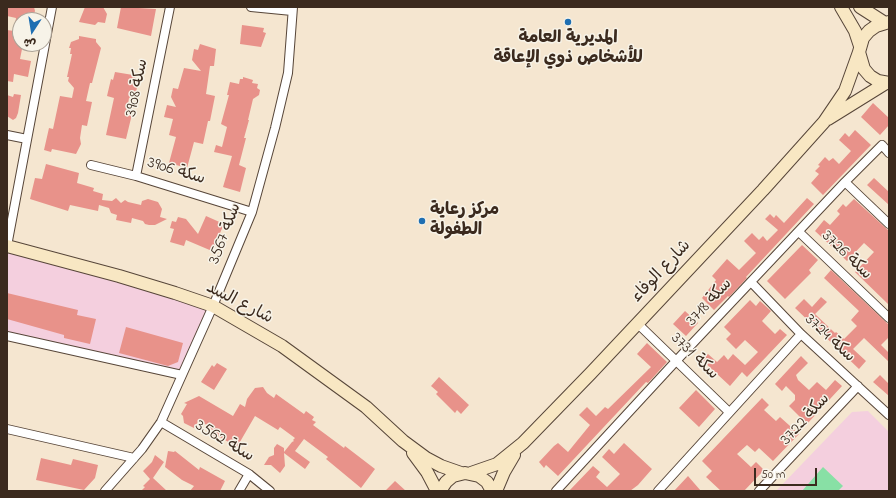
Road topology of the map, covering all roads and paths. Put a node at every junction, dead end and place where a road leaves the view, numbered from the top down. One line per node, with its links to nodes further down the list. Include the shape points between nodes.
1 (52, 7): 12 (street)
2 (170, 7): 15 (street, سكة 3908)
3 (251, 7): 6 (street)
4 (841, 7): 8 (street, via 855,31)
5 (860, 7): 7 (street)
6 (292, 9): 17 (street, سكة 3567, via 288,73)
7 (887, 23): 8 (street, via 869,31 863,38)
8 (860, 49): 9 (street, via 861,61 867,73 878,81); 10 (street, via 845,91)
9 (888, 83): 10 (street)
10 (824, 122): 24 (street, شارع الوفاء)
11 (7, 135): 12 (street)
12 (27, 139): 20 (street)
13 (889, 153): 16 (street, سكة 3718, via 882,145)
14 (91, 165): 15 (street, سكة 3906)
15 (136, 176): 17 (street, سكة 3906)
16 (845, 182): 18 (street); 19 (street, سكة 3718)
17 (252, 212): 22 (street, سكة 3567)
18 (889, 224)
19 (799, 232): 21 (street, سكة 3718); 23 (street, سكة 3726)
20 (7, 246): 22 (street, شارع السد, via 140,282)
21 (751, 282): 25 (street, سكة 3724); 27 (street, سكة 3718)
22 (213, 306): 28 (street, سكة 3567); 34 (street, شارع السد, via 282,346 366,407)
23 (888, 317)
24 (638, 324): 27 (street, سكة 3731); 35 (street, شارع الوفاء)
25 (801, 334): 29 (street, سكة 3724); 30 (street)
26 (7, 336): 28 (street)
27 (676, 361): 30 (street, سكة 3731); 46 (street, سكة 3718)
28 (182, 375): 32 (street, سكة 3567)
29 (858, 386): 31 (street, سكة 3724); 48 (street, سكة 3722)
30 (729, 412): 47 (street)
31 (889, 415)
32 (161, 422): 36 (street, سكة 3567); 38 (street, سكة 3562)
33 (7, 429): 36 (street)
34 (403, 441): 37 (street, شارع السد, via 440,466); 42 (street, شارع السد, via 427,472)
35 (523, 443): 37 (street, شارع الوفاء, via 497,464 484,470); 45 (street, شارع الوفاء, via 507,464)
36 (134, 458): 39 (street, سكة 3567)
37 (466, 473): 43 (street, شارع الوفاء, via 453,476); 44 (street, شارع السد, via 479,476 487,482)
38 (249, 474): 40 (street); 41 (street, سكة 3562)
39 (105, 491)
40 (239, 491)
41 (270, 491)
42 (437, 491)
43 (440, 491)
44 (492, 491)
45 (496, 491)
46 (556, 491)
47 (658, 491)
48 (759, 491)

